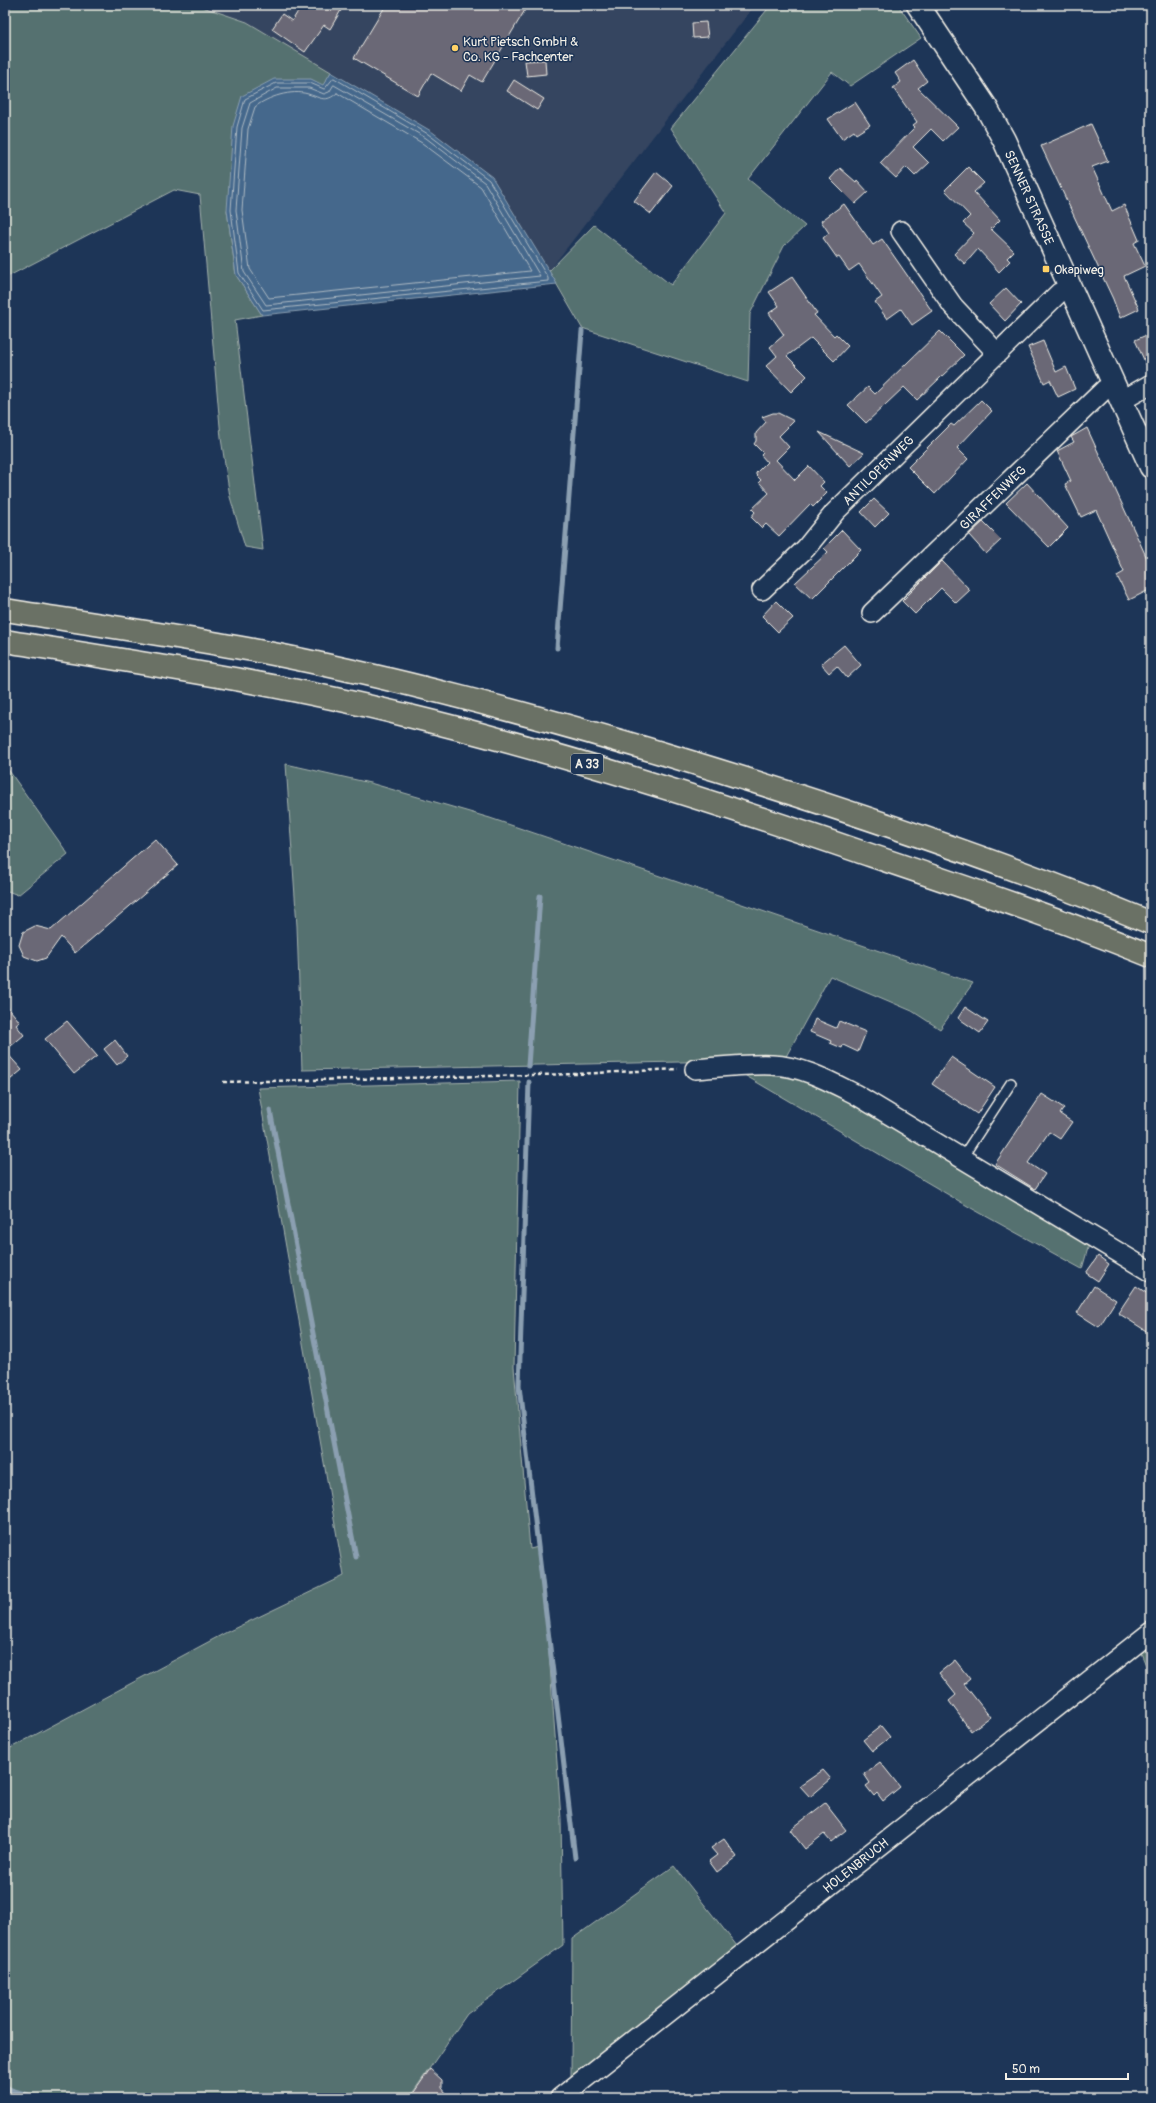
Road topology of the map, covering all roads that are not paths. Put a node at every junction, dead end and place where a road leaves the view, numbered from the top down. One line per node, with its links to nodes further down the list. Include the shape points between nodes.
1 (918, 5): 3 (street, SENNER STRASSE, via 986,107 1004,140)
2 (900, 231): 4 (street, via 953,306)
3 (1070, 288): 4 (street, ANTILOPENWEG, via 1059,293); 6 (street, SENNER STRASSE)
4 (997, 353): 8 (street, ANTILOPENWEG, via 834,512 806,548)
5 (1151, 384): 6 (street)
6 (1117, 393): 7 (street, SENNER STRASSE); 10 (street, GIRAFFENWEG, via 1104,390)
7 (1151, 467)
8 (762, 590)
9 (5, 610): 12 (highway, A 33, via 254,651 413,685 554,722 760,783 920,836)
10 (872, 613)
11 (5, 641): 13 (highway, A 33, via 250,681 404,714 552,753 751,814 1017,905)
12 (1151, 923)
13 (1151, 956)
14 (695, 1069): 16 (street, via 772,1065 794,1068 819,1076 855,1094)
15 (1011, 1083): 16 (lane)
16 (962, 1158): 17 (street)
17 (1151, 1272)
18 (1151, 1632): 19 (street, HOLENBRUCH)
19 (560, 2098)

